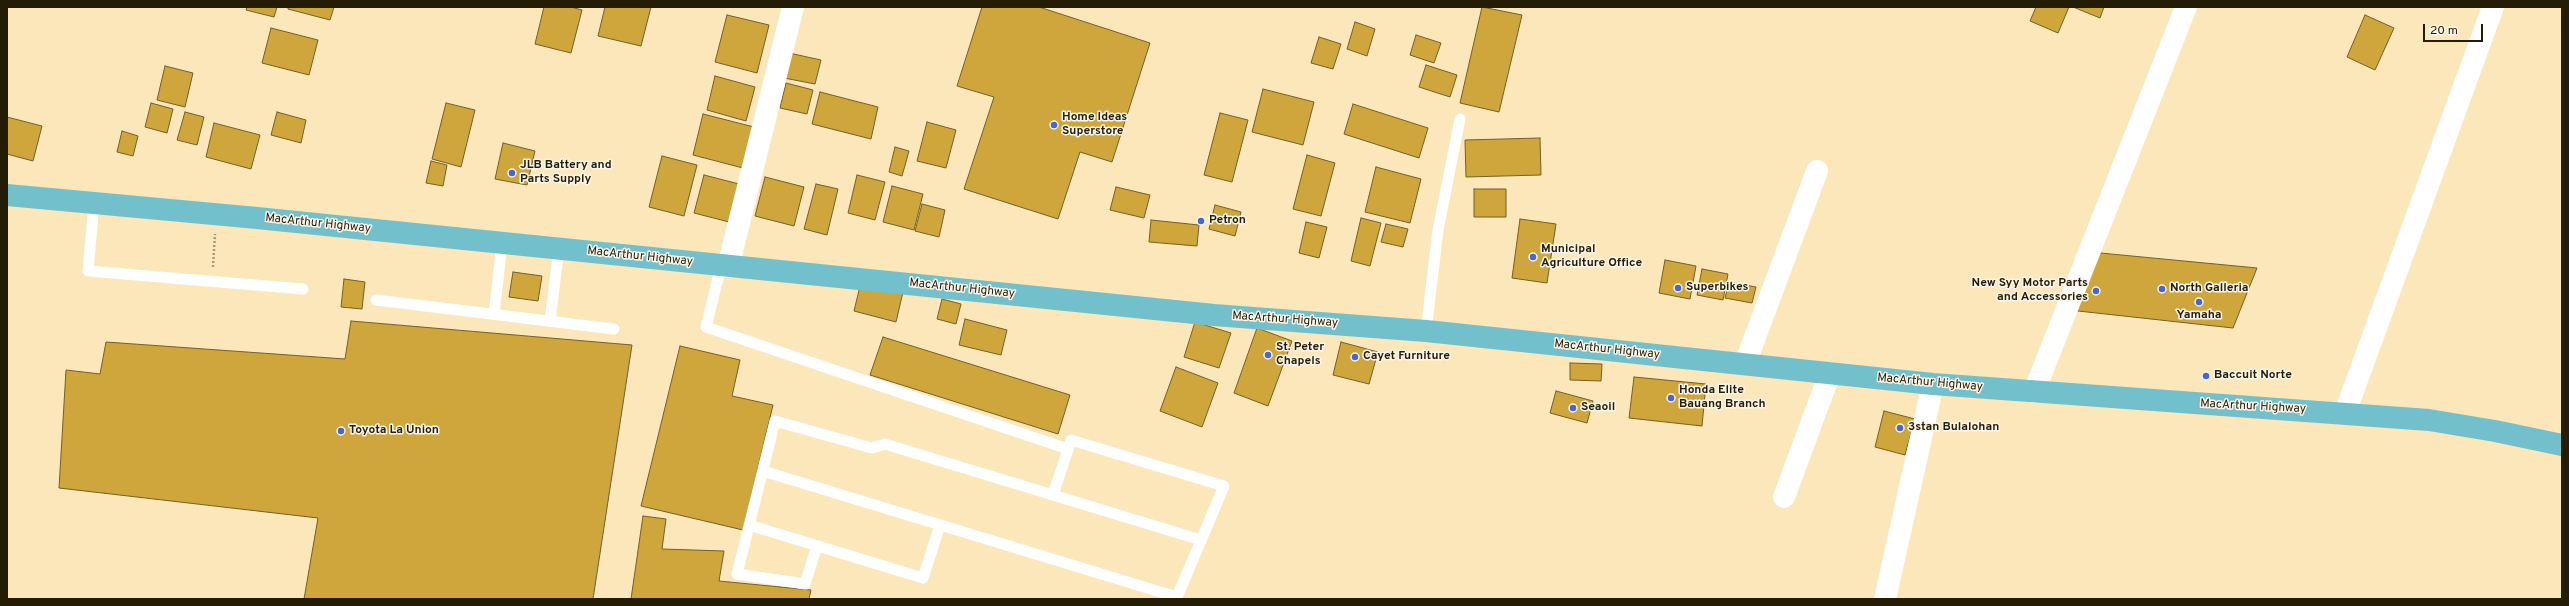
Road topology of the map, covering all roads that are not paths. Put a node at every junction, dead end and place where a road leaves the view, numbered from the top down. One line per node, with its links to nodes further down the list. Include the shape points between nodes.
1 (793, 7): 10 (street)
2 (2186, 7): 20 (street)
3 (2493, 7): 21 (street)
4 (1460, 119): 16 (lane, via 1438,230)
5 (1817, 171): 17 (street)
6 (7, 195): 7 (highway, MacArthur Highway)
7 (94, 203): 8 (highway, MacArthur Highway); 11 (lane, via 88,271)
8 (502, 244): 9 (highway, MacArthur Highway); 13 (lane)
9 (559, 248): 10 (highway, MacArthur Highway); 14 (lane)
10 (725, 266): 16 (highway, MacArthur Highway, via 1214,315); 23 (lane, via 706,327)
11 (303, 289)
12 (376, 300): 13 (lane)
13 (494, 314): 14 (lane)
14 (550, 321): 15 (lane)
15 (614, 329)
16 (1426, 331): 17 (highway, MacArthur Highway)
17 (1745, 364): 18 (highway, MacArthur Highway)
18 (1830, 373): 19 (highway, MacArthur Highway); 26 (street)
19 (1933, 384): 20 (highway, MacArthur Highway); 31 (street)
20 (2034, 392): 21 (highway, MacArthur Highway)
21 (2346, 413): 22 (highway, MacArthur Highway, via 2429,420 2495,430)
22 (2556, 444)
23 (1068, 448): 25 (lane); 29 (lane, via 1071,440 1224,486)
24 (763, 471): 25 (lane, via 775,421 872,448 885,444); 27 (lane); 28 (lane)
25 (1053, 496): 29 (lane)
26 (1784, 497)
27 (749, 525): 30 (lane); 30 (lane, via 737,574 805,584)
28 (940, 525): 29 (lane, via 1177,597); 30 (lane, via 923,578)
29 (1201, 540)
30 (817, 546)
31 (1885, 599)

